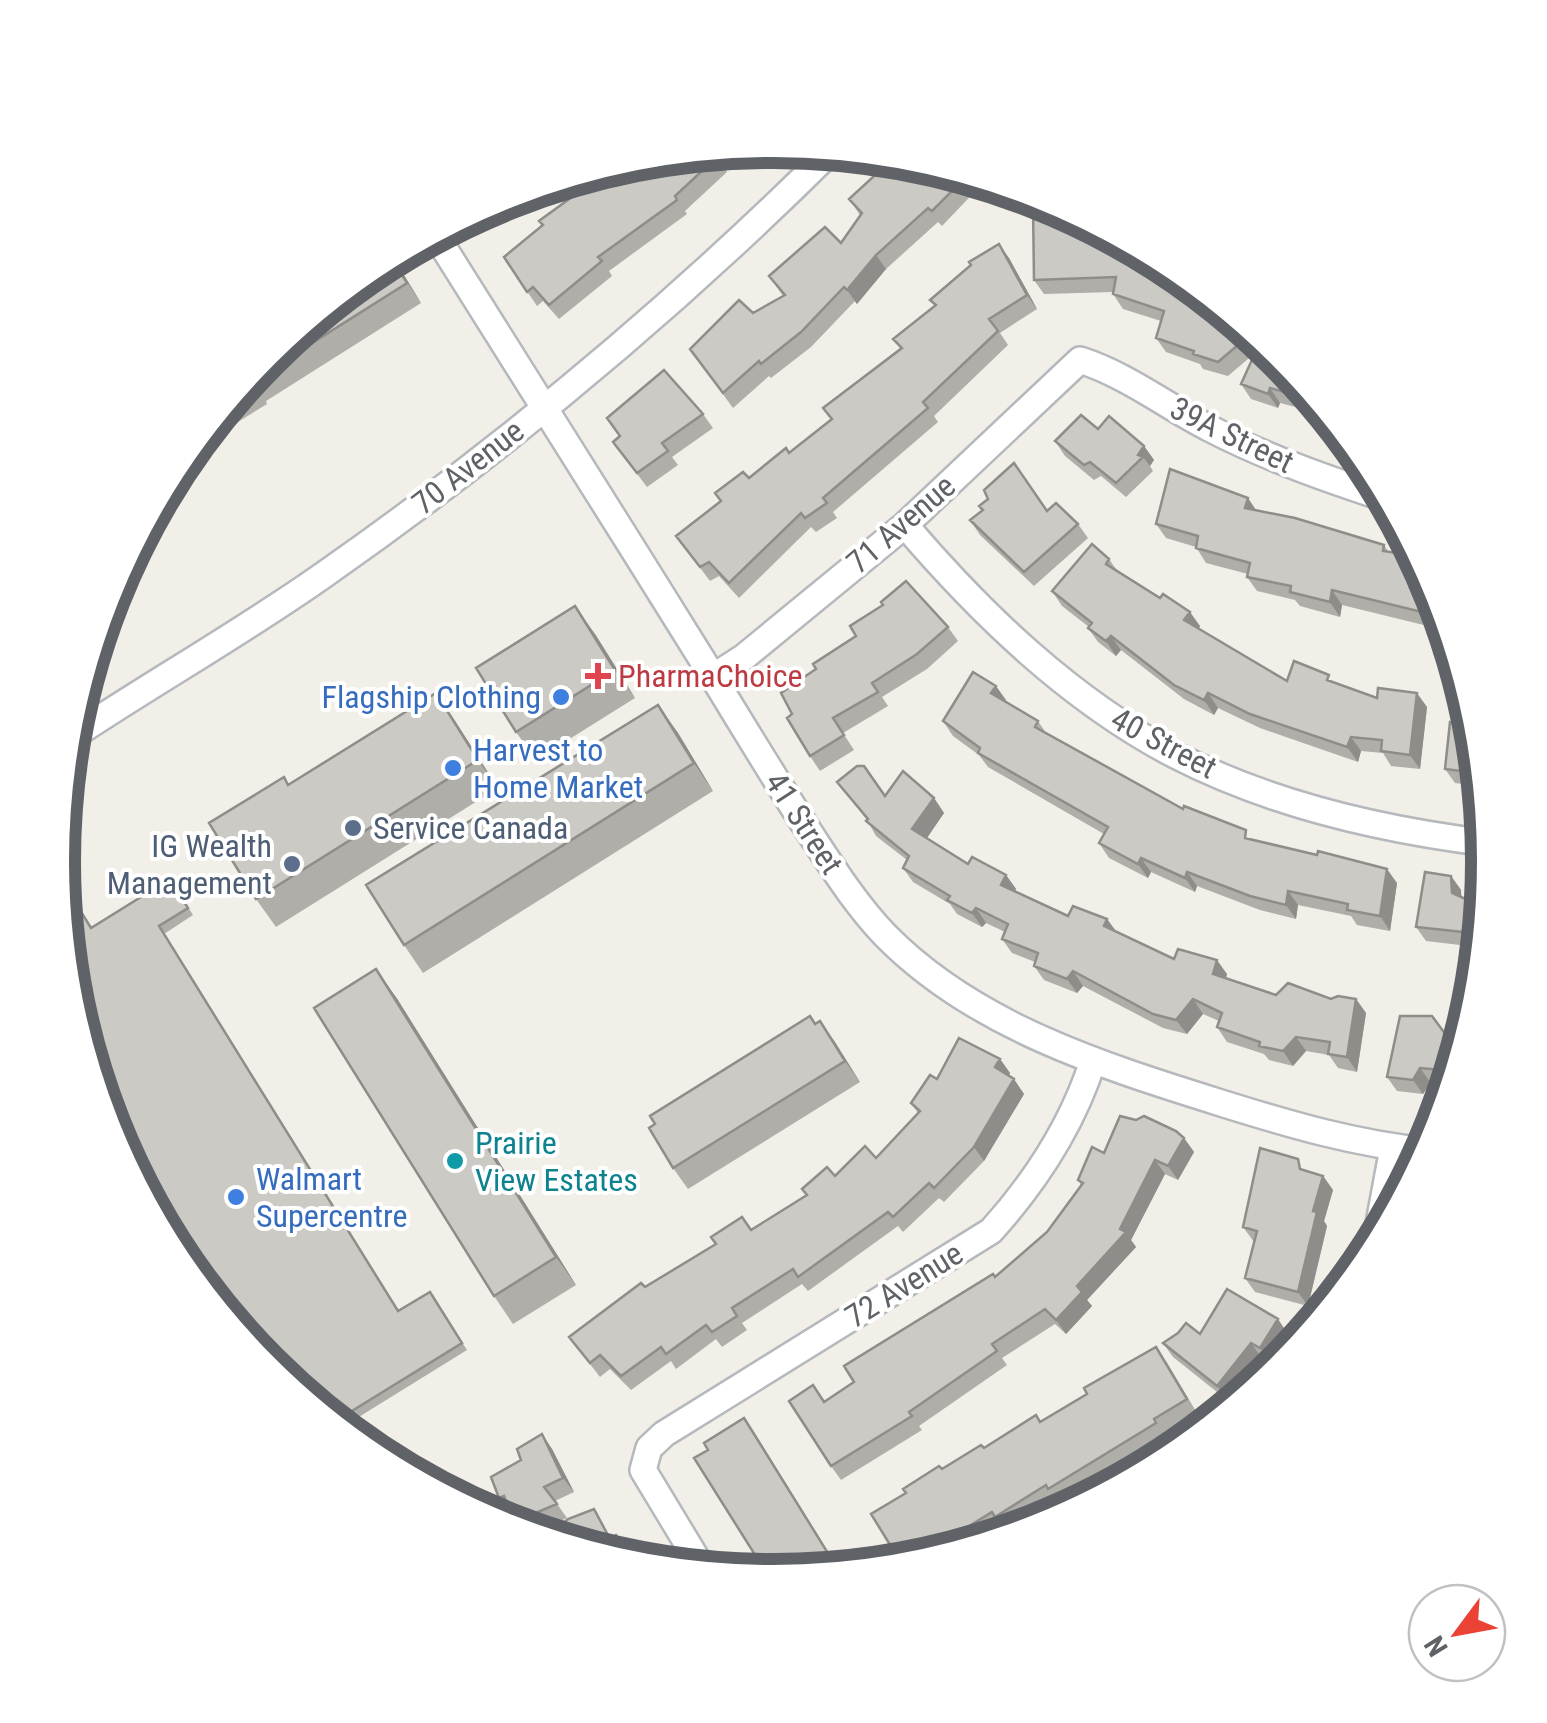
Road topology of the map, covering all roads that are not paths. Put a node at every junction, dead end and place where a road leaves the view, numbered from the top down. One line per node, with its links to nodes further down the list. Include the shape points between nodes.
1 (817, 164): 4 (street, 70 Avenue)
2 (443, 247): 4 (street, 41 Street)
3 (1080, 360): 5 (street, 39A Street, via 1211,429); 6 (street, 71 Avenue)
4 (546, 407): 7 (street, 41 Street); 8 (street, 70 Avenue, via 322,576)
5 (1366, 492)
6 (904, 525): 7 (street, 71 Avenue); 9 (street, 40 Street, via 1011,638 1090,702 1175,755 1271,797)
7 (713, 677): 10 (street, 41 Street, via 840,878 887,937 1008,1023)
8 (88, 727)
9 (1472, 841)
10 (1093, 1061): 11 (street, 41 Street, via 1280,1121); 14 (street, 72 Avenue, via 1074,1116 1048,1160 991,1231 649,1448 643,1470)
11 (1393, 1148): 12 (street, 41 Street); 13 (street)
12 (1409, 1150)
13 (1383, 1202)
14 (695, 1555)

